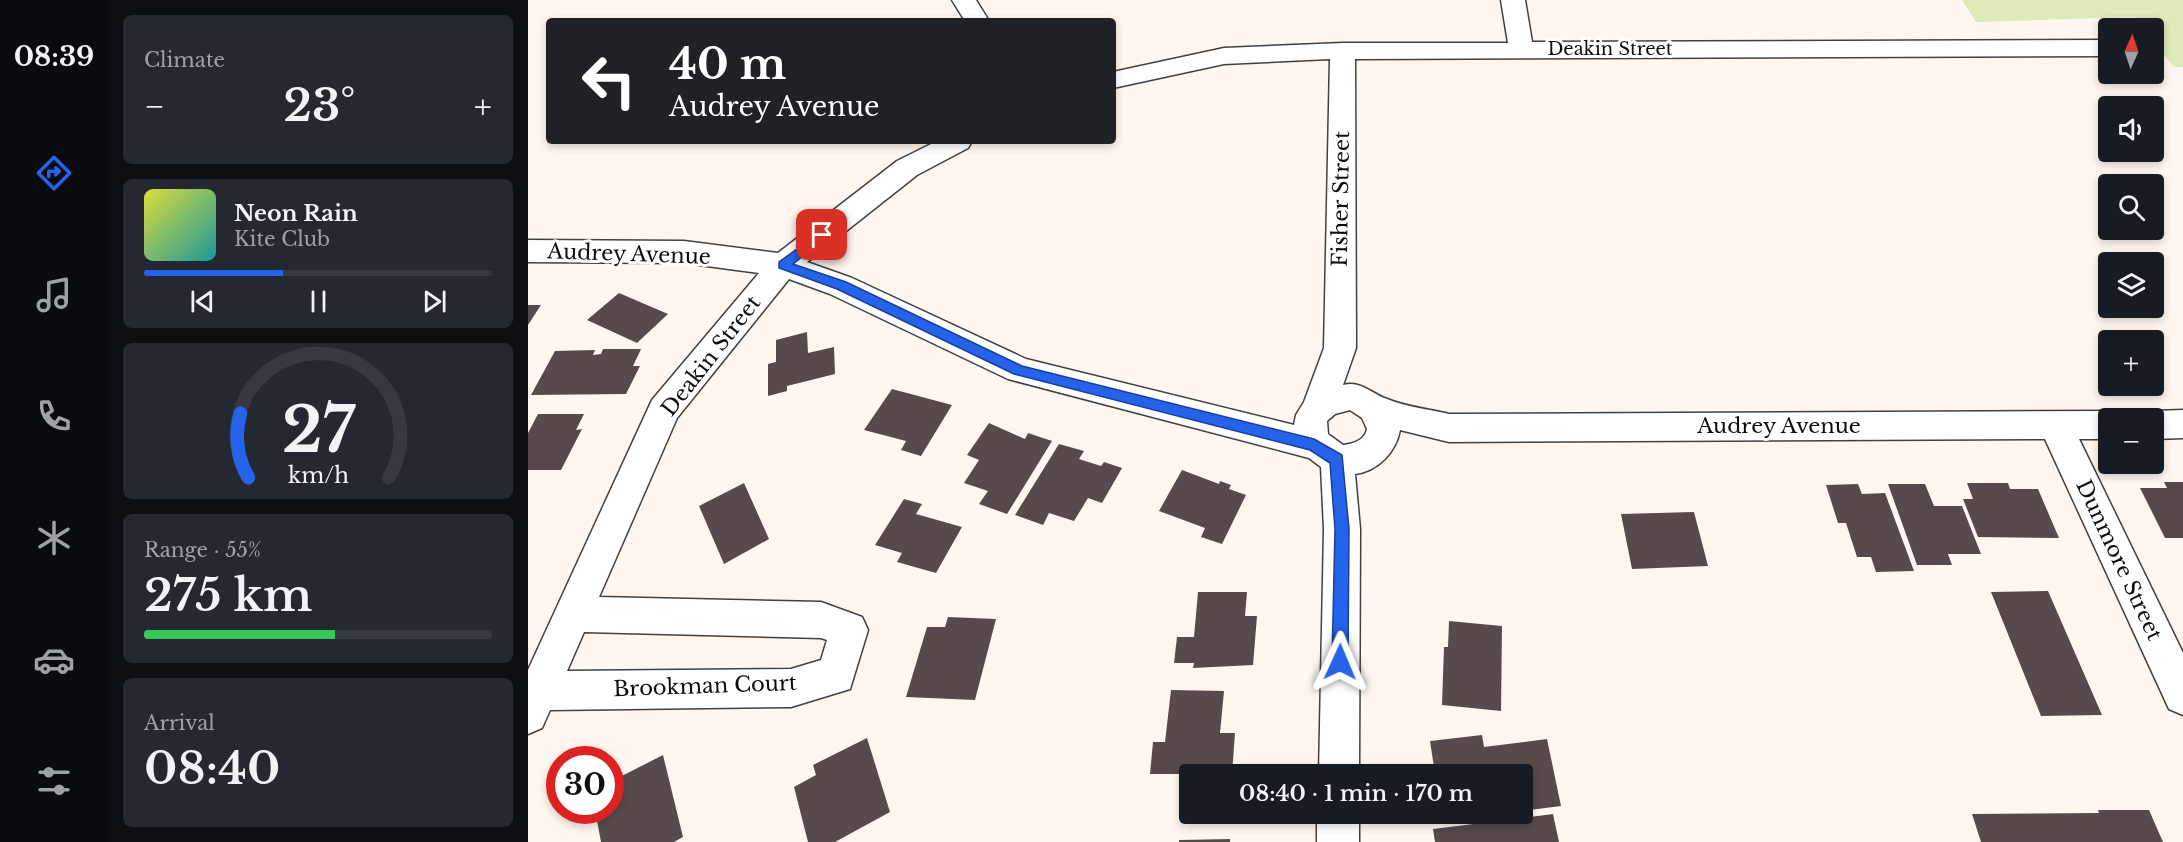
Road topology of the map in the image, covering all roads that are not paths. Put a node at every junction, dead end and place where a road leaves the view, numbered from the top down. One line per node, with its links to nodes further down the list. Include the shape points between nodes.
1 (964, 0): 3 (street)
2 (1513, 0): 5 (street)
3 (975, 18)
4 (2098, 48): 5 (street, Deakin Street)
5 (1521, 49): 6 (street, Deakin Street)
6 (1343, 51): 7 (street, Deakin Street, via 1224,56); 11 (street, Fisher Street)
7 (1116, 79)
8 (953, 144): 10 (street, Deakin Street, via 907,168)
9 (528, 251): 10 (street, Audrey Avenue, via 684,252)
10 (783, 265): 18 (street, Audrey Avenue, via 842,285 1019,370 1239,428); 19 (street, Deakin Street, via 664,410)
11 (1340, 348): 12 (street, Fisher Street); 18 (street, Fisher Street)
12 (1372, 406): 17 (street, Audrey Avenue); 18 (street, Audrey Avenue, via 1351,396 1342,397); 18 (street, via 1384,424 1381,439)
13 (2183, 424): 16 (street)
14 (2055, 425): 15 (street, Audrey Avenue); 17 (street, Audrey Avenue); 20 (street, Dunmore Street)
15 (2098, 425)
16 (2164, 425)
17 (1449, 428): 18 (street, Audrey Avenue)
18 (1336, 438): 22 (street, Fisher Street, via 1342,529)
19 (575, 614): 21 (street, Deakin Street); 21 (street, Brookman Court, via 821,620 849,630 836,675 790,688)
20 (2183, 695)
21 (534, 703)
22 (1339, 764)
23 (1338, 824): 24 (street)
24 (1338, 842)

